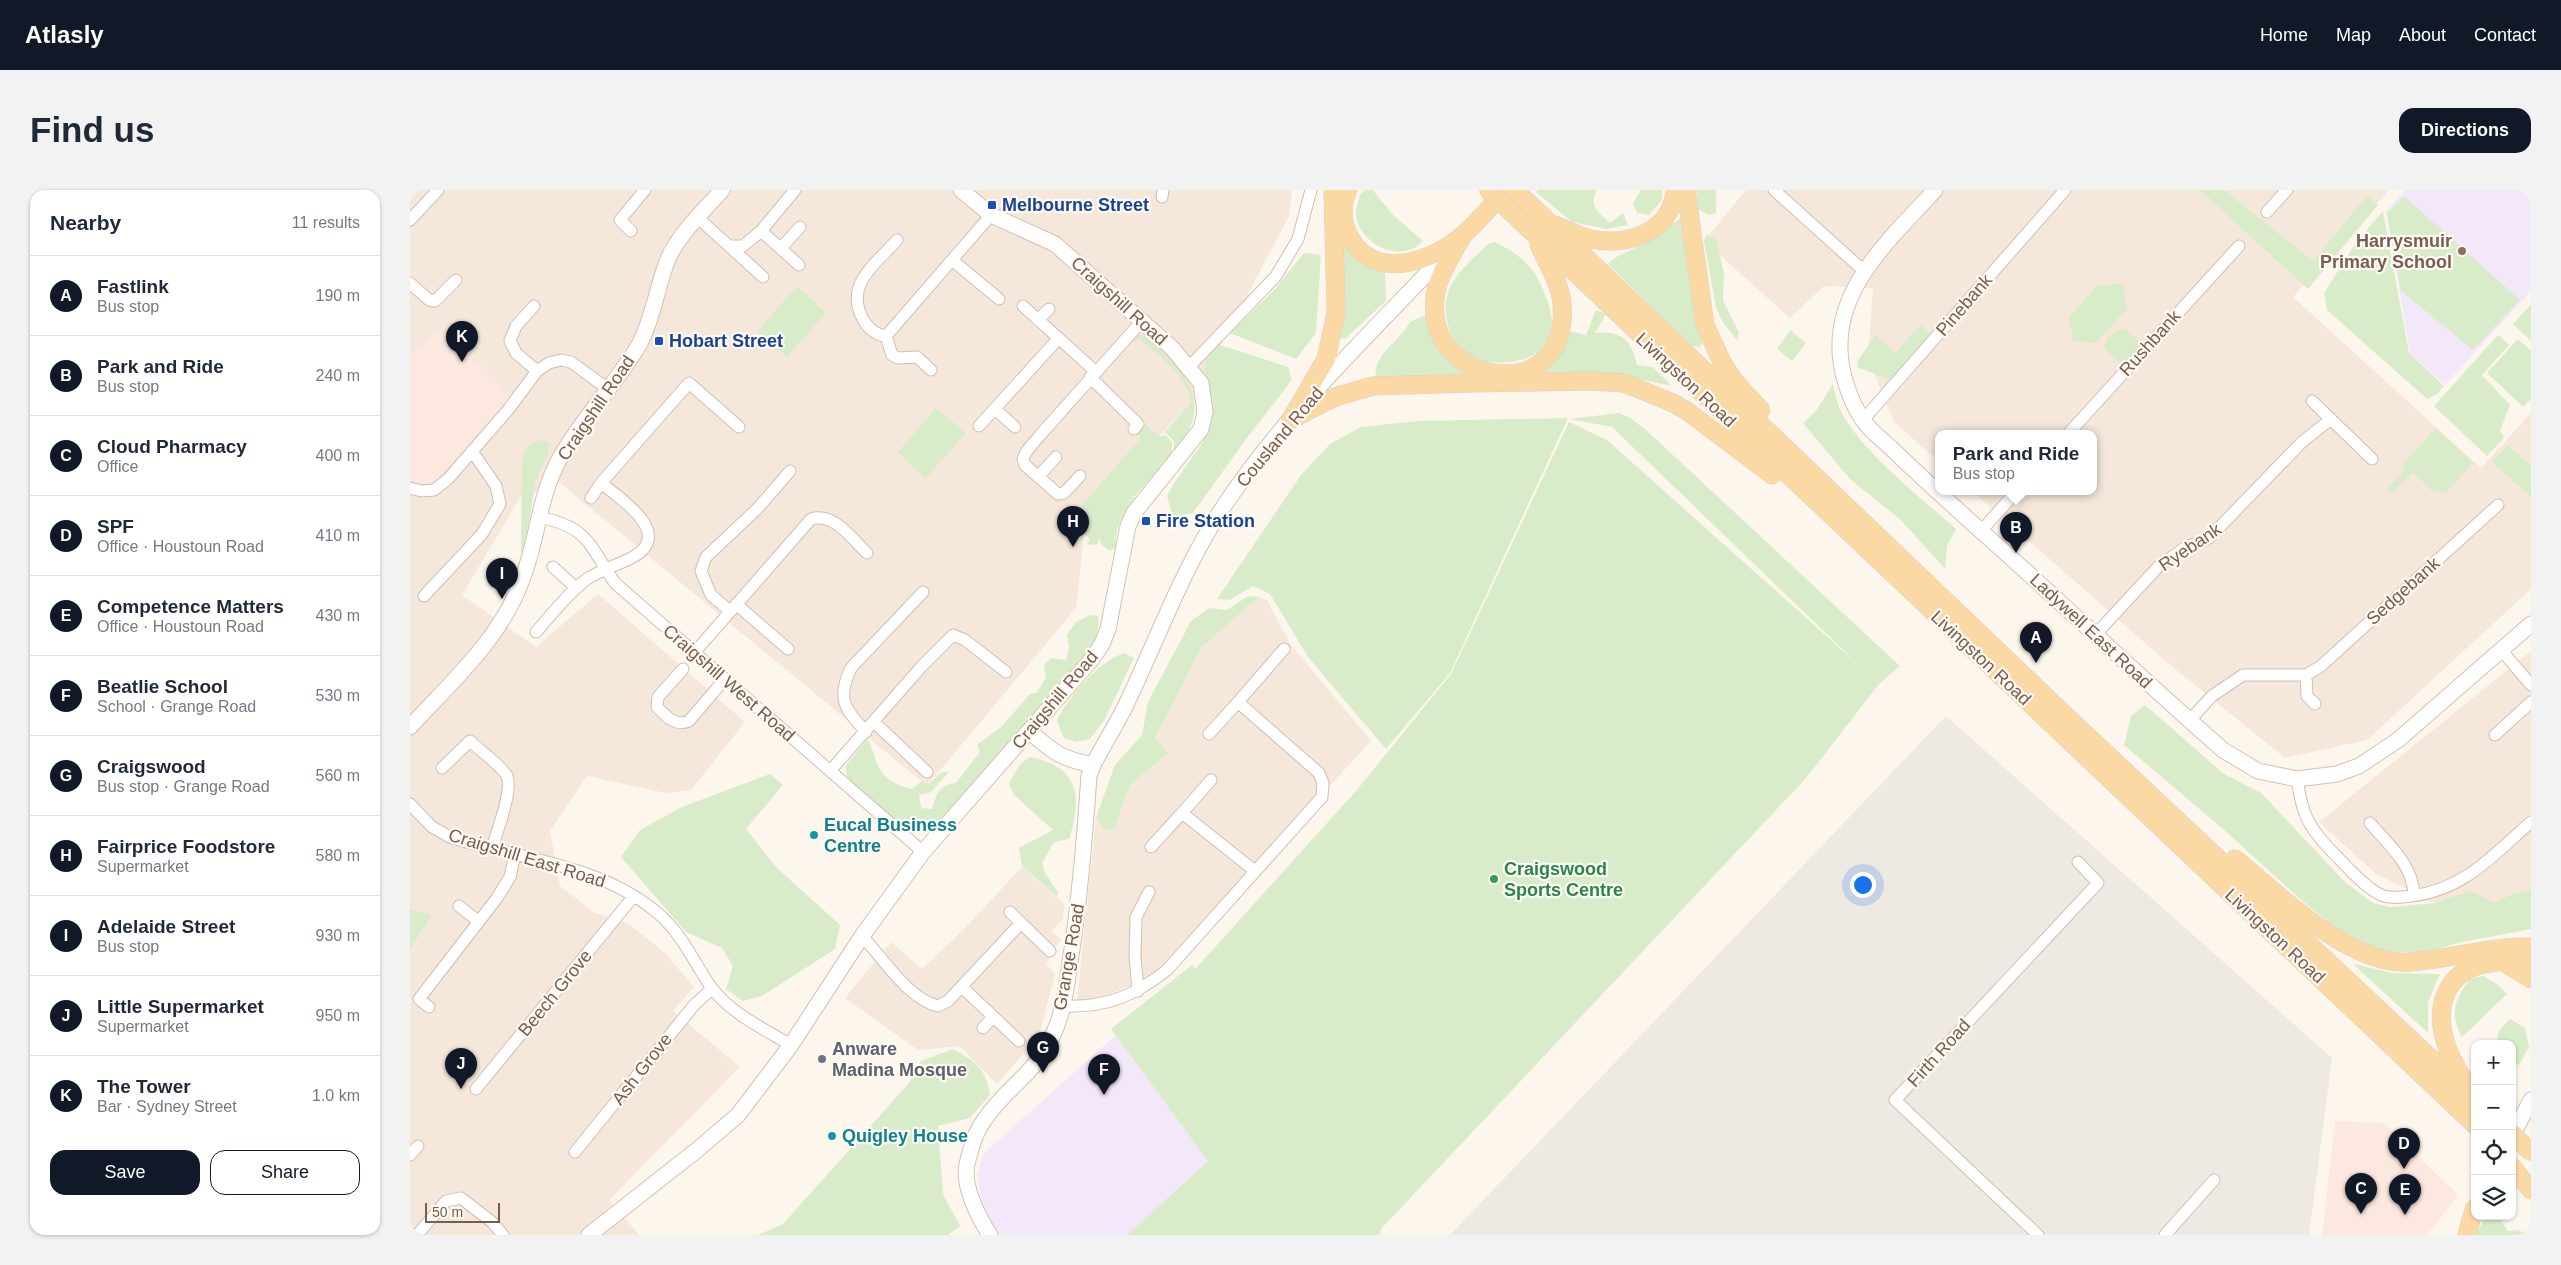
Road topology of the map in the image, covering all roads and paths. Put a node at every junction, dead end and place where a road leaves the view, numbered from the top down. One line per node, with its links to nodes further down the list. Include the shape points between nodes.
1 (438, 190): 22 (street)
2 (645, 190): 25 (street, via 620,220)
3 (722, 190): 20 (street, Craigshill Road)
4 (796, 190): 26 (street)
5 (961, 190): 19 (street, Craigshill Road)
6 (1311, 190): 46 (street, via 1298,239 1276,276)
7 (1333, 190): 54 (main road, via 1336,313 1326,359)
8 (1348, 190): 27 (main road, via 1343,210 1348,236 1358,251 1374,261 1411,262)
9 (1488, 190): 24 (main road, Livingston Road, bridge)
10 (1505, 190): 27 (main road, Cousland Road)
11 (1515, 190): 21 (main road, Livingston Road)
12 (1675, 190): 21 (main road, via 1673,205 1662,222 1629,240 1616,242 1590,238)
13 (1686, 190): 73 (main road, via 1705,325 1710,340 1734,381)
14 (1774, 190): 34 (street)
15 (1935, 190): 34 (street, Ladywell East Road)
16 (2065, 190): 55 (street, Pinebank)
17 (2287, 190): 18 (street)
18 (2267, 212)
19 (991, 215): 32 (street); 43 (street, Craigshill Road, via 1055,244)
20 (698, 218): 29 (street); 50 (street, Craigshill Road, via 673,250 647,329)
21 (1545, 219): 73 (main road, Livingston Road)
22 (410, 220)
23 (800, 227): 30 (street)
24 (1530, 230): 27 (main road, via 1554,276 1562,303 1562,329 1557,345 1546,358 1532,368 1513,374 1480,369 1466,363 1447,347 1439,330 1435,297 1439,282); 76 (main road, Livingston Road)
25 (631, 231)
26 (761, 231): 29 (street, via 743,246); 30 (street)
27 (1463, 236): 54 (street, Cousland Road)
28 (897, 240): 44 (street, via 859,283 856,298 857,309 867,325 879,335)
29 (729, 246): 35 (street)
30 (781, 248): 33 (street)
31 (2237, 253): 60 (street, Rushbank)
32 (952, 260): 38 (street); 44 (street)
33 (799, 265)
34 (1865, 272): 55 (street, Ladywell East Road, via 1853,292 1840,344 1850,394)
35 (763, 277)
36 (456, 280): 37 (street, via 435,301 429,300)
37 (410, 283)
38 (999, 299)
39 (534, 306): 48 (street, via 516,326 510,341 516,353)
40 (1023, 306): 42 (street)
41 (1049, 309): 42 (street)
42 (1038, 320): 45 (street)
43 (1142, 321): 46 (street, Craigshill Road); 49 (street)
44 (886, 336): 47 (street, via 892,355 898,358 917,356)
45 (1058, 339): 49 (street); 52 (street)
46 (1189, 367): 103 (street, Craigshill Road, via 1201,383 1205,399 1201,429 1134,513 1128,526 1108,629 1102,644 1082,672)
47 (931, 370)
48 (537, 371): 50 (street, via 549,363 571,362); 61 (street)
49 (1092, 374): 59 (street, via 1138,424); 66 (street, via 1026,452 1025,465)
50 (608, 389): 75 (street, Craigshill Road, via 560,459 545,492)
51 (2312, 401): 53 (street)
52 (995, 408): 56 (street); 58 (street)
53 (2331, 419): 63 (street); 87 (street, Ryebank, via 2302,442 2209,538 2186,547 2158,567)
54 (1290, 420): 76 (main road, via 1335,398 1373,386 1556,381 1624,383 1672,403 1705,423); 107 (street, Cousland Road, via 1241,482 1210,529 1173,598 1124,709)
55 (1863, 420): 69 (street, Ladywell East Road)
56 (979, 426)
57 (739, 427): 67 (street, via 689,383)
58 (1015, 427)
59 (1134, 429)
60 (2072, 430)
61 (472, 451): 68 (street, via 434,490); 83 (street, via 496,486 500,504 482,534)
62 (1056, 457): 66 (street)
63 (2372, 459)
64 (790, 471): 84 (street, via 758,508 706,557 701,571 711,595)
65 (1080, 476): 66 (street, via 1064,493 1058,494)
66 (1038, 477)
67 (601, 483): 72 (street); 80 (street, via 643,519 648,530 642,550)
68 (410, 488)
69 (1935, 490)
70 (1941, 495): 77 (street, Ladywell East Road)
71 (2013, 495): 77 (street)
72 (591, 498)
73 (1844, 501): 111 (main road, Livingston Road)
74 (2498, 505): 94 (street, Sedgebank, via 2322,666)
75 (539, 517): 80 (street, Craigshill West Road, via 563,522 585,536); 102 (street, Craigshill Road, via 523,578 503,621)
76 (1846, 530): 151 (main road, Livingston Road)
77 (1981, 531): 87 (street, Ladywell East Road)
78 (867, 553): 84 (street, via 832,520 819,516 811,519)
79 (553, 567): 81 (street)
80 (605, 569): 81 (street); 91 (street, Craigshill West Road, via 615,583)
81 (576, 588): 86 (street)
82 (923, 592): 104 (street, via 851,668 845,680 842,694 845,704)
83 (424, 596)
84 (733, 608): 89 (street); 91 (street)
85 (2531, 624): 90 (street, Ladywell East Road)
86 (536, 632)
87 (2095, 635): 100 (street, Ladywell East Road)
88 (1284, 648): 97 (street)
89 (788, 649)
90 (2502, 651): 96 (street); 112 (street, Ladywell East Road, via 2379,754 2337,774)
91 (694, 653): 95 (street, Craigshill West Road)
92 (683, 669): 95 (street, via 658,697 657,706 671,721 689,721)
93 (1006, 672): 101 (street, via 965,640 953,635)
94 (2306, 674): 99 (street, via 2307,696); 100 (street, via 2243,675 2212,696)
95 (724, 680): 109 (street, Craigshill West Road)
96 (2531, 685)
97 (1238, 702): 105 (street); 124 (street, via 1314,768 1323,783 1322,797)
98 (2531, 702): 106 (street)
99 (2315, 704)
100 (2189, 721): 112 (street, Ladywell East Road, via 2223,750 2258,771)
101 (874, 722): 104 (street); 110 (street)
102 (410, 727)
103 (1029, 731): 107 (street, via 1052,752); 121 (street, Craigshill Road)
104 (866, 732): 109 (street)
105 (1209, 734)
106 (2495, 735)
107 (1093, 765): 141 (street, Grange Road, via 1089,774 1081,884)
108 (442, 768): 120 (street, via 470,741 506,774 508,794)
109 (831, 770): 121 (street, Craigshill West Road)
110 (927, 772)
111 (2130, 774): 133 (main road, via 2325,931 2369,956 2407,962 2490,949); 149 (main road, Livingston Road)
112 (2296, 779): 126 (street, via 2305,815 2334,854 2380,894 2391,898)
113 (1211, 780): 115 (street)
114 (410, 804): 116 (street, Craigshill East Road)
115 (1182, 813): 119 (street); 124 (street)
116 (414, 817): 120 (street, Craigshill East Road, via 450,837)
117 (2531, 822): 126 (street, via 2454,885)
118 (2370, 823): 126 (street, via 2409,869)
119 (1151, 847)
120 (492, 848): 122 (street, Craigshill East Road)
121 (923, 852): 132 (street, Craigshill Road)
122 (515, 854): 127 (street, Craigshill East Road, via 610,882); 130 (street, via 510,878)
123 (2078, 862): 168 (street, Firth Road, via 2098,883 1895,1100)
124 (1255, 871): 140 (street, via 1168,970)
125 (1149, 892): 140 (street, via 1136,918)
126 (2414, 895)
127 (634, 896): 139 (street, Craigshill East Road, via 662,917 688,950); 147 (street, Beech Grove)
128 (459, 906): 130 (street)
129 (1010, 912): 131 (street)
130 (478, 921): 142 (street, via 420,999)
131 (1021, 923): 134 (street); 138 (street)
132 (862, 936): 138 (street, via 890,969 929,1004 938,1006 948,1001); 146 (street, Craigshill Road)
133 (2531, 947)
134 (1050, 951)
135 (2531, 961): 136 (main road)
136 (2505, 963): 137 (main road); 148 (main road, via 2486,964 2462,974 2442,1001 2441,1021 2448,1049)
137 (2531, 979)
138 (962, 987): 143 (street)
139 (712, 989): 146 (street, Craigshill East Road, via 743,1016); 155 (street, Ash Grove, via 678,1023)
140 (1138, 990): 141 (street, via 1087,1007)
141 (1062, 1006): 167 (street, Grange Road, via 1056,1029 1045,1051 1033,1069 985,1118 974,1139 966,1168 979,1218)
142 (430, 1007)
143 (993, 1017): 144 (street); 145 (street)
144 (983, 1028)
145 (1019, 1041)
146 (791, 1045): 166 (street, via 738,1116)
147 (476, 1089)
148 (2471, 1093)
149 (2471, 1096)
150 (2531, 1100): 152 (street)
151 (2471, 1122)
152 (2515, 1130)
153 (2516, 1139): 156 (main road, bridge)
154 (418, 1146): 157 (street)
155 (576, 1152)
156 (2531, 1152)
157 (410, 1155)
158 (2516, 1165): 161 (main road)
159 (2516, 1171): 161 (main road)
160 (2214, 1180): 169 (street)
161 (2529, 1182)
162 (2471, 1215): 170 (street)
163 (2472, 1220): 171 (main road)
164 (416, 1235): 165 (street, via 446,1201 461,1198)
165 (503, 1235)
166 (589, 1235)
167 (990, 1235)
168 (2038, 1235)
169 (2165, 1235)
170 (2458, 1235)
171 (2467, 1235)

